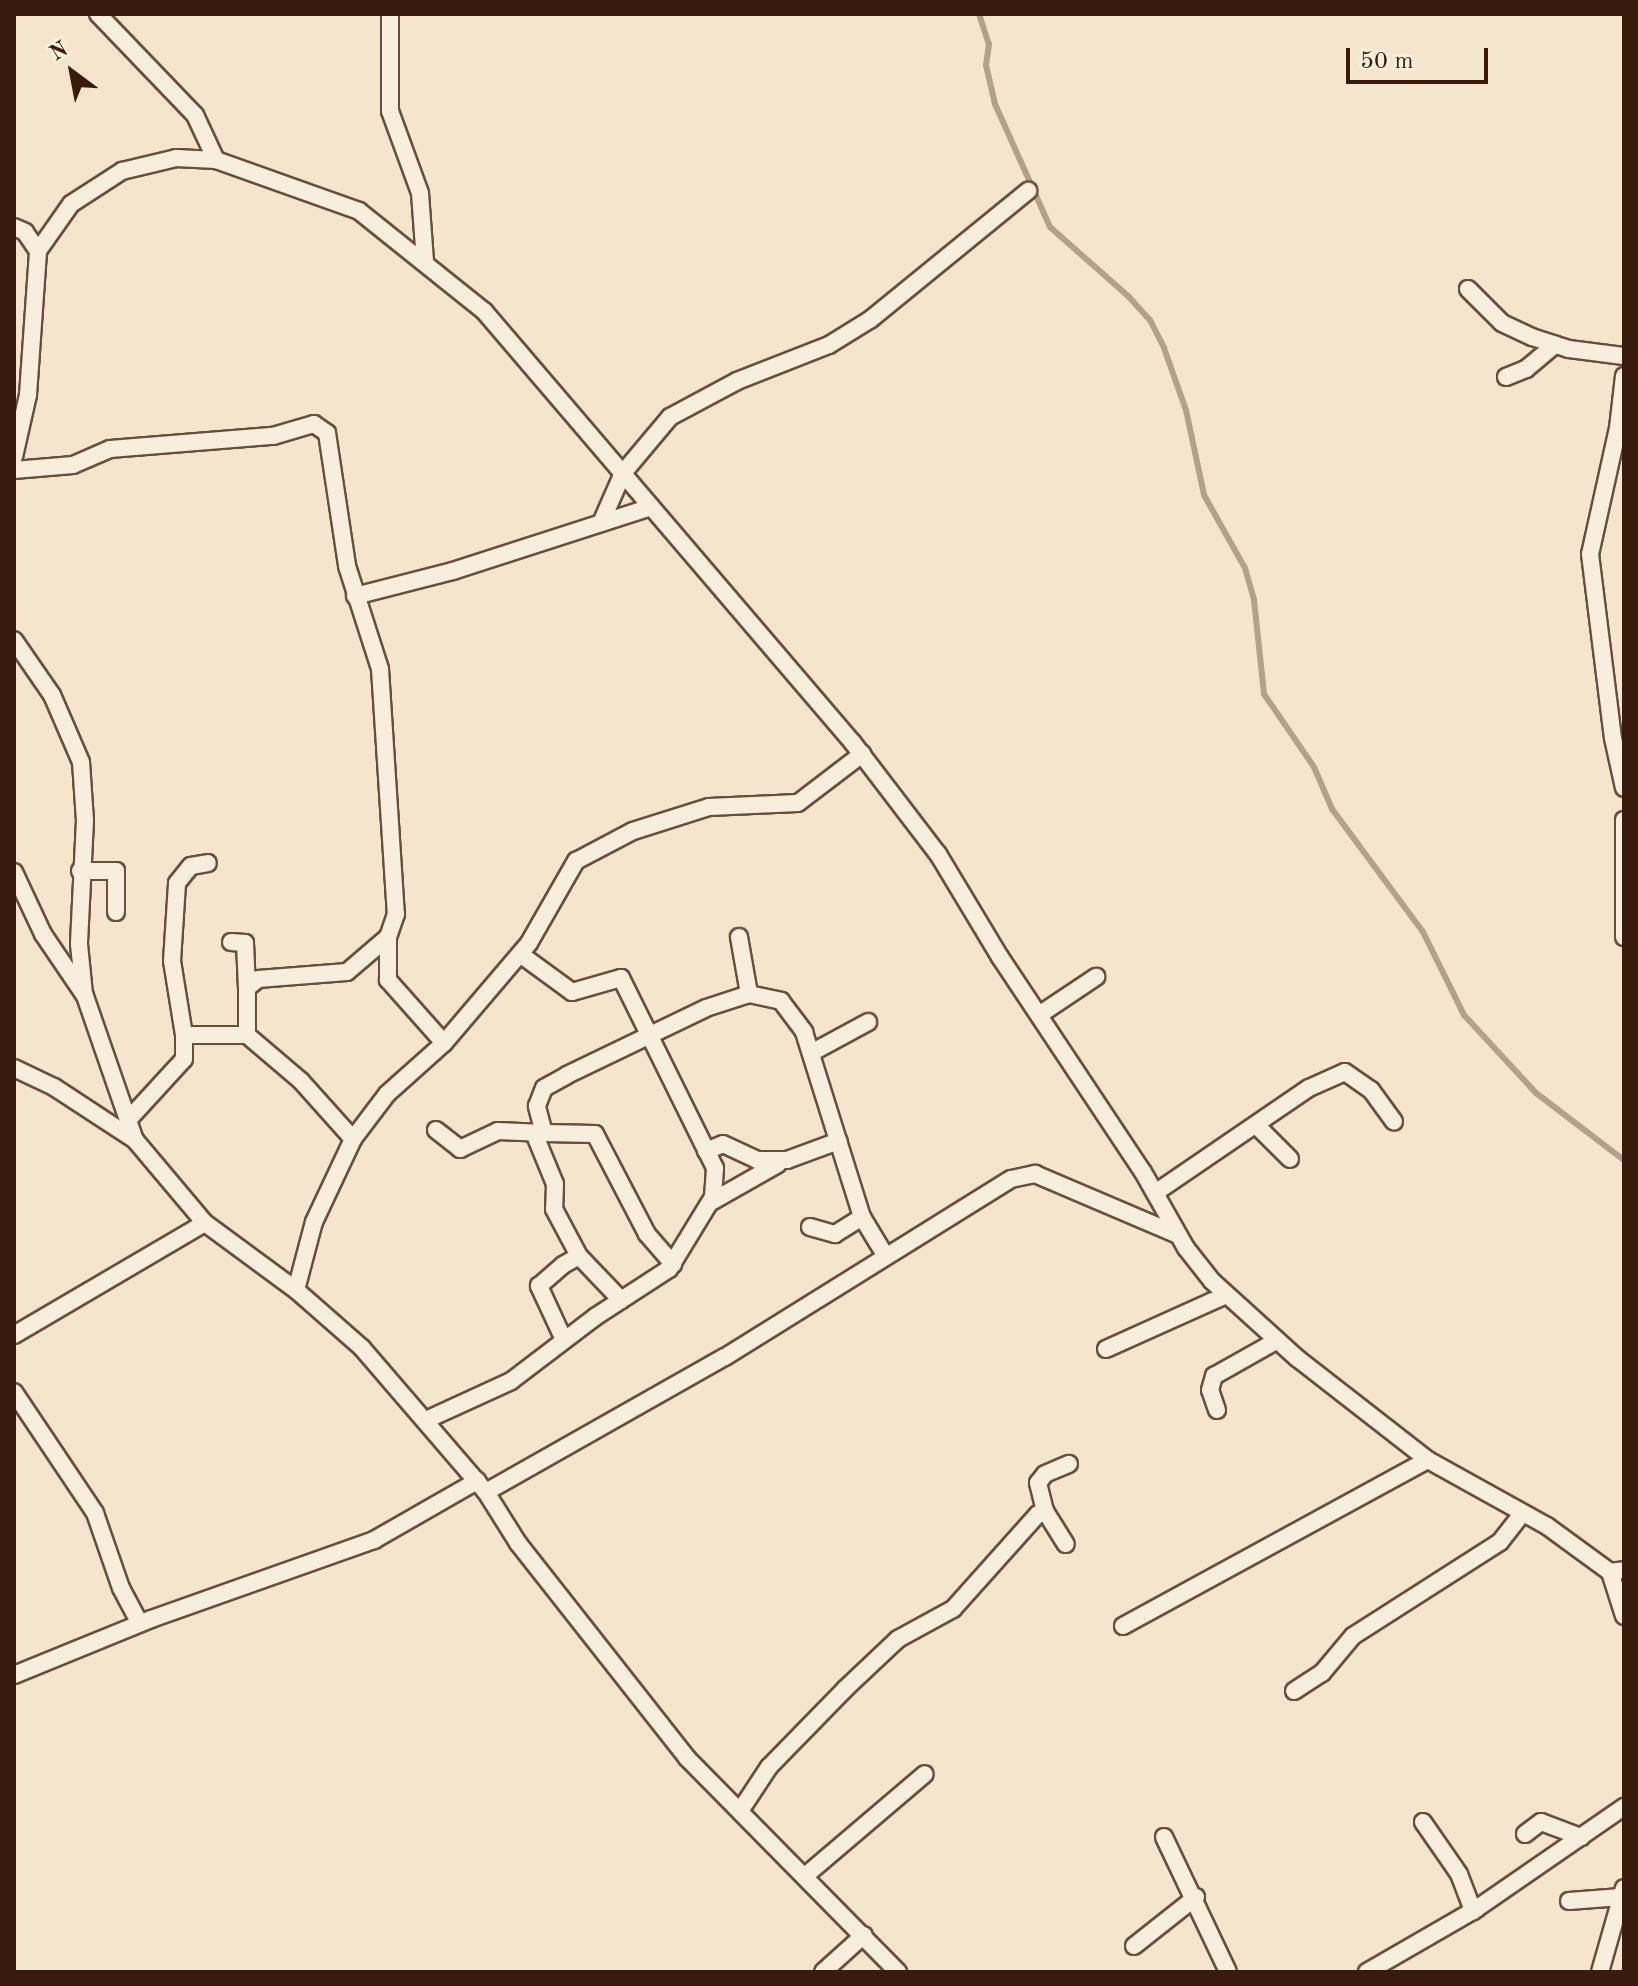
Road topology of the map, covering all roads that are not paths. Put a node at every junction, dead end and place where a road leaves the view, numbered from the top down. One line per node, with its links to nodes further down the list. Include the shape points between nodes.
1 (98, 14): 3 (street, via 195,115)
2 (390, 14): 7 (street, via 390,111 420,193)
3 (216, 160): 6 (street, via 176,158 122,171 71,204); 7 (street, via 359,211)
4 (1028, 191): 15 (street, via 871,319 829,345 737,381 670,417)
5 (14, 227): 6 (street, via 25,232)
6 (38, 251): 13 (street, via 28,395)
7 (425, 261): 15 (street, via 484,311)
8 (1468, 289): 9 (street, via 1502,323)
9 (1555, 345): 10 (street); 12 (street, via 1526,369)
10 (1624, 356)
11 (1624, 376): 21 (street, via 1590,554)
12 (1506, 377)
13 (14, 457)
14 (14, 470): 18 (street, via 73,465 110,449 273,436 321,426 327,433)
15 (623, 473): 16 (street); 17 (street)
16 (651, 507): 17 (street); 20 (street)
17 (601, 523): 18 (street)
18 (355, 596): 27 (street, via 380,669 396,914)
19 (14, 640): 24 (street, via 74,736 85,796)
20 (862, 754): 31 (street, via 798,803 709,807 602,845 564,875 550,914); 36 (street, via 938,854)
21 (1624, 788)
22 (1624, 820): 29 (street)
23 (208, 863): 38 (street, via 191,866 177,883 172,961)
24 (80, 871): 26 (street, via 116,871); 35 (street)
25 (14, 872): 35 (street, via 43,934)
26 (116, 912)
27 (388, 937): 33 (street, via 347,972 258,979); 41 (street, via 388,980)
28 (739, 937): 34 (street)
29 (1624, 937)
30 (231, 942): 33 (street, via 245,943)
31 (520, 954): 40 (street, via 572,992 621,978); 41 (street)
32 (1096, 977): 36 (street)
33 (247, 988): 39 (street)
34 (749, 994): 40 (street); 42 (street, via 781,1001 804,1032)
35 (85, 996): 44 (street)
36 (1039, 1015): 55 (street)
37 (868, 1022): 42 (street)
38 (184, 1035): 39 (street); 44 (street, via 184,1059)
39 (247, 1035): 49 (street, via 301,1081)
40 (650, 1035): 48 (street, via 544,1088 537,1106); 52 (street)
41 (444, 1043): 49 (street, via 387,1094)
42 (811, 1053): 51 (street)
43 (14, 1068): 50 (street, via 54,1087)
44 (129, 1119): 50 (street)
45 (1394, 1122): 46 (street, via 1371,1090 1345,1072 1309,1088)
46 (1256, 1125): 53 (street); 55 (street)
47 (436, 1130): 48 (street, via 460,1149 498,1131)
48 (539, 1133): 62 (street, via 555,1184 554,1209); 63 (street, via 595,1134 647,1234)
49 (353, 1139): 64 (street, via 314,1222)
50 (135, 1140): 58 (street)
51 (839, 1141): 54 (street); 57 (street)
52 (706, 1151): 54 (street, via 723,1144 757,1160); 56 (street, via 715,1168)
53 (1290, 1159)
54 (787, 1160): 56 (street)
55 (1155, 1193): 60 (street)
56 (711, 1202): 63 (street)
57 (862, 1217): 59 (street, via 835,1234); 61 (street)
58 (205, 1223): 64 (street); 67 (street)
59 (810, 1227)
60 (1178, 1235): 61 (street, via 1035,1174 1011,1179); 65 (street)
61 (885, 1255): 76 (street, via 737,1350)
62 (579, 1256): 66 (street); 68 (street, via 539,1286)
63 (673, 1264): 66 (street)
64 (296, 1290): 73 (street, via 362,1348)
65 (1226, 1295): 69 (street); 70 (street)
66 (621, 1300): 68 (street)
67 (14, 1335)
68 (564, 1340): 73 (street, via 511,1381)
69 (1276, 1341): 72 (street, via 1214,1376 1210,1390); 74 (street)
70 (1106, 1349)
71 (14, 1392): 82 (street, via 95,1513 121,1588)
72 (1217, 1410)
73 (426, 1420): 76 (street)
74 (1428, 1460): 78 (street); 83 (street)
75 (1069, 1464): 77 (street, via 1045,1474 1038,1483)
76 (481, 1486): 82 (street, via 374,1540); 88 (street, via 518,1543 687,1758)
77 (1045, 1511): 79 (street); 88 (street, via 953,1609 898,1639 845,1689 769,1767)
78 (1522, 1514): 80 (street); 85 (street, via 1500,1542 1353,1636 1322,1673)
79 (1066, 1544)
80 (1617, 1571): 81 (street)
81 (1624, 1616)
82 (140, 1623): 84 (street)
83 (1123, 1626)
84 (14, 1675)
85 (1294, 1691)
86 (925, 1774): 93 (street)
87 (1624, 1807): 92 (street)
88 (740, 1811): 93 (street)
89 (1423, 1822): 97 (street, via 1459,1874)
90 (1525, 1834): 92 (street, via 1541,1822)
91 (1164, 1837): 95 (street)
92 (1581, 1837): 97 (street)
93 (805, 1876): 98 (street)
94 (1623, 1892): 96 (street); 104 (street)
95 (1196, 1897): 99 (street); 102 (street)
96 (1569, 1901)
97 (1473, 1911): 103 (street)
98 (864, 1935): 100 (street); 101 (street)
99 (1134, 1946)
100 (823, 1972)
101 (898, 1972)
102 (1228, 1972)
103 (1367, 1972)
104 (1600, 1972)

